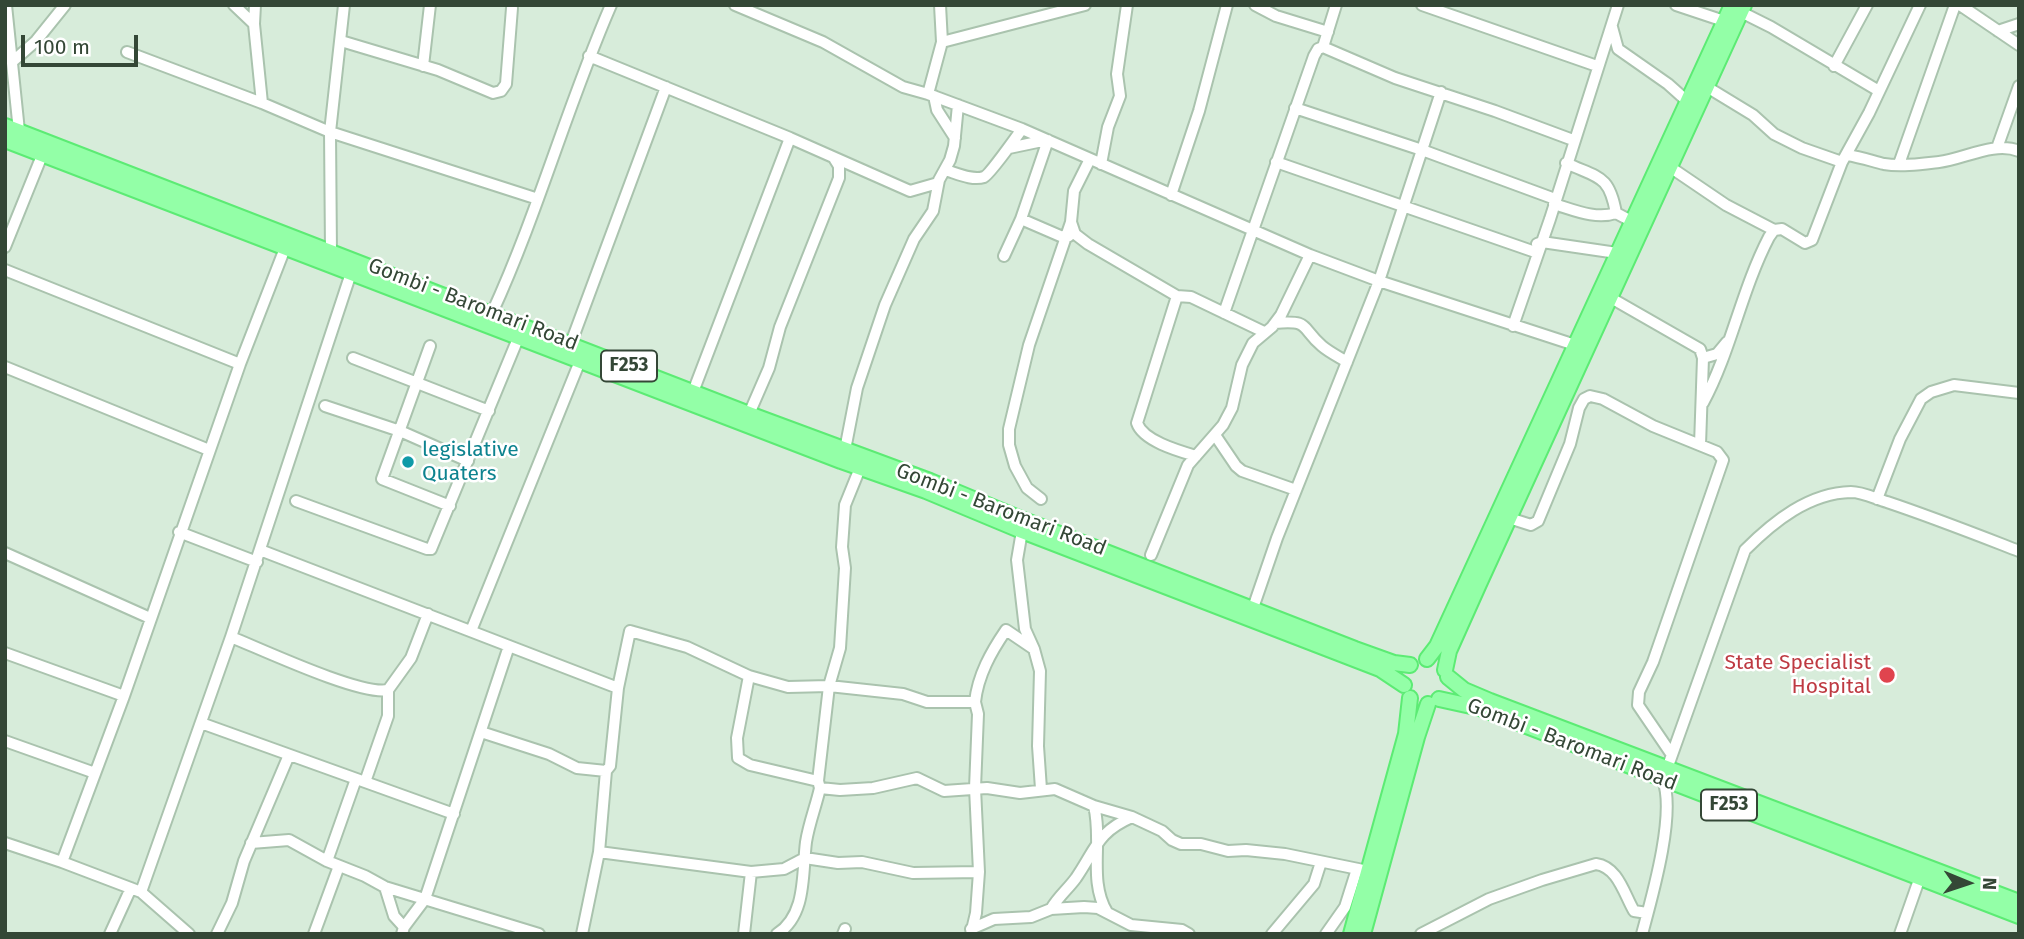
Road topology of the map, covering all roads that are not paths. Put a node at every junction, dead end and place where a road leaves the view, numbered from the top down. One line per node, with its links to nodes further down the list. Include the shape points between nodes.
1 (6, 5): 37 (street)
2 (65, 5): 37 (street)
3 (234, 5): 24 (street)
4 (255, 5): 24 (street)
5 (344, 5): 29 (street)
6 (430, 5): 38 (street)
7 (611, 5): 36 (street)
8 (734, 5): 46 (street, via 823,42 903,87)
9 (940, 5): 30 (street)
10 (1086, 5): 30 (street)
11 (1127, 5): 69 (street, via 1117,75 1120,96)
12 (1227, 5): 74 (street)
13 (1255, 5): 28 (street)
14 (1336, 5): 28 (street)
15 (1422, 5): 39 (street)
16 (1618, 5): 26 (street)
17 (1676, 5): 23 (street)
18 (1867, 5): 40 (street)
19 (1920, 5): 44 (street)
20 (1958, 5): 27 (street); 70 (street)
21 (1739, 7): 23 (main road); 40 (street); 43 (main road)
22 (512, 8): 38 (street, via 506,84 501,90 493,93)
23 (1724, 21): 47 (main road)
24 (254, 24): 48 (street)
25 (2019, 24): 27 (street)
26 (1612, 27): 33 (street); 35 (street)
27 (1998, 31): 31 (street)
28 (1328, 32): 32 (street)
29 (341, 41): 38 (street); 53 (street)
30 (942, 42): 46 (street)
31 (2019, 45)
32 (1323, 47): 45 (street); 50 (street, via 1314,56)
33 (1618, 49): 35 (street); 47 (street)
34 (127, 52): 48 (street)
35 (1602, 52): 39 (street)
36 (589, 56): 42 (street); 75 (street)
37 (12, 62): 51 (street)
38 (423, 66)
39 (1597, 66): 57 (street)
40 (1834, 66): 44 (street)
41 (2019, 86): 61 (street)
42 (666, 87): 54 (street); 104 (street)
43 (1707, 87): 65 (street, via 1774,134 1802,148); 71 (main road)
44 (1879, 91): 65 (street)
45 (1441, 92): 57 (street); 62 (street)
46 (931, 95): 49 (street); 55 (street)
47 (1687, 101): 80 (main road)
48 (262, 103): 53 (street)
49 (958, 106): 52 (street); 55 (street)
50 (1295, 108): 62 (street); 67 (street)
51 (12, 129): 59 (main road, Gombi - Baromari Road / F253)
52 (1022, 129): 56 (street); 60 (street)
53 (330, 132): 75 (street); 87 (street)
54 (790, 138): 64 (street); 114 (street)
55 (955, 138): 72 (street)
56 (1048, 140): 60 (street); 66 (street); 79 (street)
57 (1573, 140): 68 (street)
58 (5, 141): 59 (main road, Gombi - Baromari Road / F253)
59 (45, 148): 84 (main road, Gombi - Baromari Road / F253); 85 (street)
60 (1009, 148): 72 (street, via 983,177)
61 (1997, 148): 63 (street); 70 (street, via 1940,162)
62 (1422, 150): 76 (street); 77 (street)
63 (2019, 151)
64 (834, 158): 73 (street, via 910,191); 119 (street, via 839,178)
65 (1844, 158): 70 (street); 81 (street, via 1812,240 1805,243 1782,229)
66 (1090, 159): 69 (street); 83 (street, via 1074,191)
67 (1276, 162): 77 (street); 82 (street)
68 (1566, 163): 76 (street); 78 (street, via 1597,175 1609,187)
69 (1101, 164): 74 (street)
70 (1899, 164)
71 (1670, 167): 80 (main road); 81 (street)
72 (945, 170): 73 (street)
73 (938, 183): 124 (street, via 933,211 914,239 885,305 857,388)
74 (1171, 195): 82 (street)
75 (538, 199): 97 (street)
76 (1555, 202): 78 (street, via 1598,216); 86 (street)
77 (1405, 205): 86 (street, via 1523,248); 93 (street)
78 (1616, 213): 80 (street)
79 (1021, 219): 83 (street); 90 (street)
80 (1637, 224): 88 (main road); 96 (main road)
81 (1774, 230): 103 (street)
82 (1253, 231): 89 (street); 98 (street)
83 (1070, 236): 94 (street); 129 (street, via 1029,345 1009,429 1015,466 1027,488)
84 (288, 242): 87 (main road, Gombi - Baromari Road / F253); 92 (main road, Gombi - Baromari Road / F253); 111 (street)
85 (5, 247)
86 (1540, 248): 88 (street); 100 (street)
87 (331, 251): 95 (main road, Gombi - Baromari Road / F253)
88 (1617, 253): 105 (main road)
89 (1310, 255): 93 (street); 99 (street)
90 (1003, 256)
91 (5, 270): 111 (street)
92 (351, 273): 95 (main road, Gombi - Baromari Road / F253); 136 (street)
93 (1379, 281): 100 (street); 110 (street)
94 (1177, 296): 98 (street, via 1191,297); 125 (street, via 1137,423 1139,430 1155,440)
95 (433, 297): 97 (main road, Gombi - Baromari Road / F253); 102 (main road, Gombi - Baromari Road / F253)
96 (1611, 298): 108 (street, via 1696,345); 133 (main road)
97 (492, 313): 104 (main road, Gombi - Baromari Road / F253)
98 (1224, 313): 101 (street)
99 (1275, 323): 101 (street); 110 (street, via 1306,325 1322,346)
100 (1513, 326): 105 (street)
101 (1264, 332): 121 (street, via 1242,365 1232,408)
102 (519, 337): 109 (main road, Gombi - Baromari Road / F253); 118 (street)
103 (1729, 340): 108 (street, via 1717,354); 116 (street)
104 (571, 343): 114 (main road, Gombi - Baromari Road / F253)
105 (1574, 345): 149 (main road, via 1437,646)
106 (430, 346): 113 (street)
107 (353, 358): 113 (street)
108 (1703, 358): 116 (street)
109 (580, 360): 124 (main road, Gombi - Baromari Road / F253); 144 (street)
110 (1347, 362): 128 (street)
111 (240, 364): 123 (street)
112 (5, 367): 123 (street)
113 (418, 381): 118 (street); 120 (street)
114 (694, 392): 119 (main road, Gombi - Baromari Road / F253)
115 (2019, 393): 130 (street, via 1954,385 1921,399)
116 (1703, 403): 122 (street)
117 (325, 406): 120 (street)
118 (489, 411): 126 (street)
119 (749, 414): 124 (main road, Gombi - Baromari Road / F253)
120 (400, 431): 126 (street); 132 (street, via 382,479)
121 (1215, 435): 125 (street); 128 (street, via 1242,471)
122 (1700, 445): 133 (street, via 1590,396 1579,408 1570,444 1538,521 1531,525); 164 (street, via 1717,452 1722,466 1639,692 1638,705)
123 (209, 450): 135 (street)
124 (843, 455): 127 (main road, Gombi - Baromari Road / F253); 142 (main road, Gombi - Baromari Road / F253)
125 (1196, 456): 139 (street, via 1180,481)
126 (468, 461): 132 (street)
127 (860, 468): 134 (main road, Gombi - Baromari Road / F253); 153 (street, via 845,505 840,648)
128 (1296, 490): 142 (street)
129 (1041, 499)
130 (1877, 499): 137 (street); 164 (street, via 1855,492 1824,496 1777,520 1745,550)
131 (296, 501): 132 (street, via 427,549 433,547)
132 (450, 506)
133 (1509, 518): 151 (main road, via 1449,651)
134 (1022, 531): 142 (main road, Gombi - Baromari Road / F253); 147 (street, via 1018,570 1025,629)
135 (179, 532): 140 (street); 143 (street)
136 (260, 550): 140 (street); 141 (street)
137 (2019, 551)
138 (5, 553): 143 (street)
139 (1151, 555)
140 (257, 562): 145 (street)
141 (428, 614): 144 (street); 155 (street, via 411,659)
142 (1251, 614): 150 (main road, F253); 156 (main road, F253, via 1380,669)
143 (150, 618): 157 (street)
144 (471, 631): 146 (street)
145 (231, 637): 155 (street, via 361,688); 160 (street)
146 (509, 646): 154 (street); 161 (street)
147 (1034, 649): 159 (street, via 1006,630 984,669); 170 (street, via 1040,671)
148 (5, 653): 157 (street)
149 (1427, 659): 150 (main road); 151 (main road, F253)
150 (1410, 665): 156 (main road, via 1404,678)
151 (1446, 673): 158 (main road, via 1446,691); 164 (main road, Gombi - Baromari Road / F253, via 1464,690)
152 (749, 676): 153 (street, via 788,687); 154 (street, via 687,647 630,631); 168 (street, via 737,738 738,758)
153 (829, 685): 159 (street, via 903,694 927,702); 168 (street)
154 (618, 688): 165 (street)
155 (388, 690): 167 (street, via 388,716)
156 (1407, 692): 158 (main road, F253, via 1422,704); 183 (main road, via 1406,734)
157 (124, 696): 166 (street)
158 (1434, 701): 164 (main road, Gombi - Baromari Road / F253, via 1480,708); 213 (main road, via 1417,737)
159 (975, 702): 169 (street)
160 (201, 723): 163 (street); 189 (street)
161 (481, 732): 165 (street, via 577,768); 172 (street)
162 (5, 741): 166 (street)
163 (289, 755): 167 (street); 176 (street)
164 (1668, 767): 186 (main road, Gombi - Baromari Road / F253); 191 (main road, Gombi - Baromari Road / F253); 196 (street, via 1668,807)
165 (606, 771): 177 (street)
166 (95, 773): 180 (street)
167 (361, 781): 172 (street); 179 (street)
168 (819, 784): 169 (street, via 840,790 873,788 917,778 944,791); 178 (street)
169 (975, 788): 170 (street, via 1020,793); 185 (street)
170 (1041, 789): 171 (street, via 1055,789)
171 (1094, 806): 173 (street); 174 (street)
172 (454, 814): 190 (street)
173 (1132, 817): 174 (street); 181 (street, via 1181,844)
174 (1099, 840): 187 (street); 194 (street)
175 (5, 843): 180 (street)
176 (251, 843): 179 (street, via 289,840); 203 (street)
177 (599, 852): 184 (street); 206 (street)
178 (805, 858): 184 (street, via 784,869); 185 (street, via 862,862 913,873); 208 (street, via 798,908)
179 (327, 861): 182 (street)
180 (62, 862): 189 (street)
181 (1321, 862): 183 (street); 210 (street, via 1314,884)
182 (338, 866): 188 (street); 204 (street)
183 (1363, 870): 211 (street); 212 (main road)
184 (751, 872): 207 (street)
185 (979, 872): 192 (street)
186 (1920, 877): 197 (main road, Gombi - Baromari Road / F253); 216 (street)
187 (1096, 884): 193 (street); 195 (street)
188 (385, 887): 190 (street); 199 (street)
189 (136, 890): 201 (street); 202 (street)
190 (425, 899): 199 (street); 205 (street)
191 (2019, 902)
192 (977, 905): 198 (street); 200 (street)
193 (1084, 907): 194 (street); 195 (street)
194 (1051, 909): 198 (street, via 1031,917)
195 (1107, 912): 209 (street, via 1131,925)
196 (1647, 913): 214 (street, via 1634,911 1612,872 1596,864 1489,899); 215 (street)
197 (2019, 916)
198 (994, 919): 200 (street)
199 (403, 930)
200 (971, 932)
201 (110, 934)
202 (189, 934)
203 (217, 934)
204 (314, 934)
205 (539, 934)
206 (582, 934)
207 (744, 934)
208 (777, 934)
209 (1189, 934)
210 (1272, 934)
211 (1326, 934)
212 (1352, 934)
213 (1363, 934)
214 (1421, 934)
215 (1642, 934)
216 (1900, 934)

